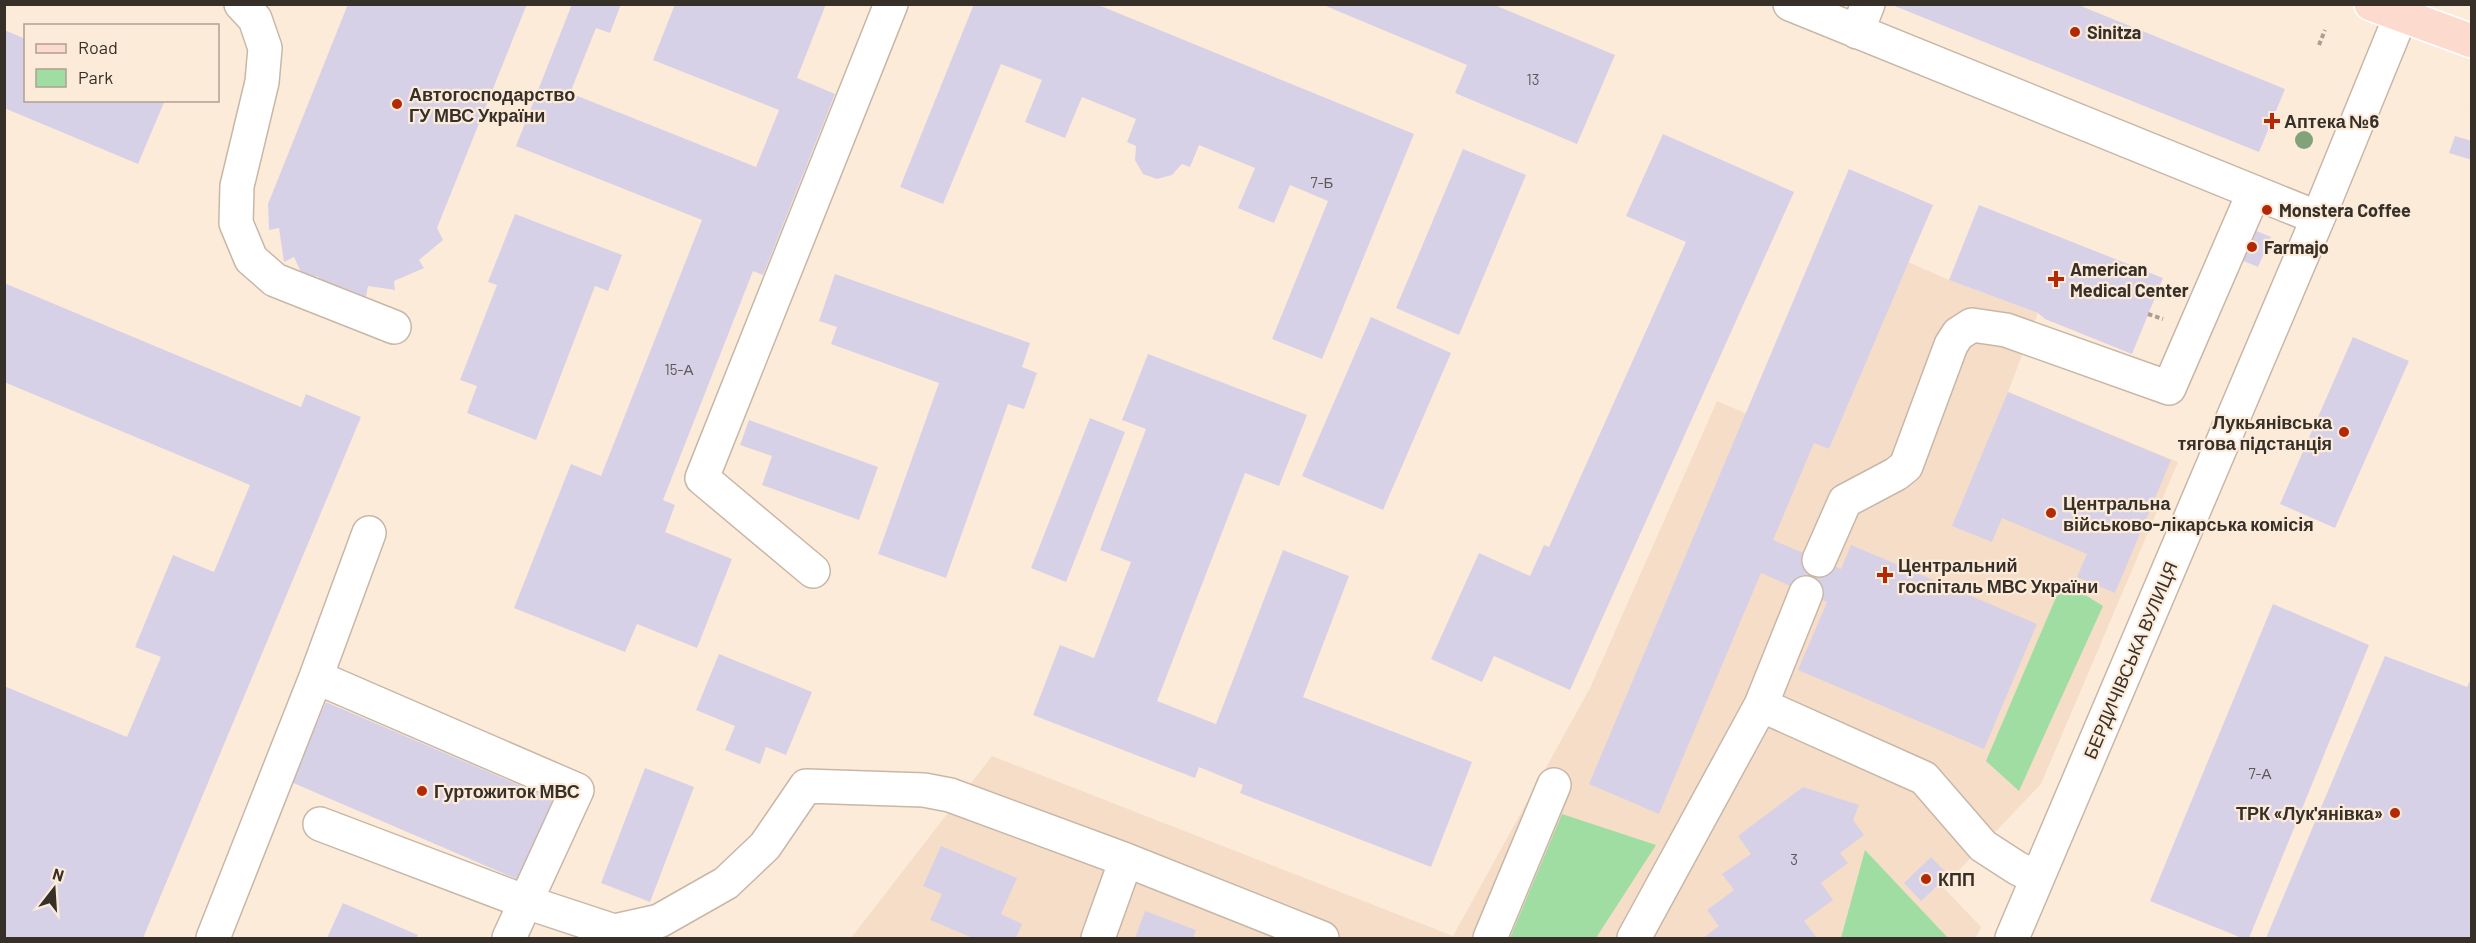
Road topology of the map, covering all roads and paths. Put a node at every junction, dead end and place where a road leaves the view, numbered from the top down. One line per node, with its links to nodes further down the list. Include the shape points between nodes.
1 (241, 4): 12 (street, via 255,19 265,48 262,82 237,186 236,223 251,259 275,280)
2 (891, 4): 15 (street, via 702,478)
3 (1790, 4): 6 (street)
4 (2371, 4): 5 (main road)
5 (2401, 15): 8 (main road); 11 (street, БЕРДИЧІВСЬКА ВУЛИЦЯ)
6 (1863, 18): 10 (street)
7 (2325, 30): 9 (path)
8 (2472, 41)
9 (2319, 45)
10 (2254, 192): 11 (street); 14 (street, via 2169,388 2006,330 1972,325 1958,334 1951,345 1906,466 1845,501)
11 (2318, 218): 22 (street, БЕРДИЧІВСЬКА ВУЛИЦЯ)
12 (394, 327)
13 (369, 533): 17 (street)
14 (1819, 560)
15 (813, 571)
16 (1806, 593): 18 (street)
17 (316, 677): 23 (street, via 577,790); 24 (street)
18 (1761, 705): 22 (street, via 1924,778 1983,846); 29 (street)
19 (1554, 785): 28 (street)
20 (320, 825): 23 (street)
21 (1126, 860): 23 (street, via 950,795 924,790 806,786 765,846 726,883 658,921 614,932); 26 (street); 27 (street)
22 (2037, 878): 30 (street, БЕРДИЧІВСЬКА ВУЛИЦЯ)
23 (526, 902): 25 (street)
24 (213, 939)
25 (508, 939)
26 (1098, 939)
27 (1322, 939)
28 (1490, 939)
29 (1634, 939)
30 (2012, 939)

